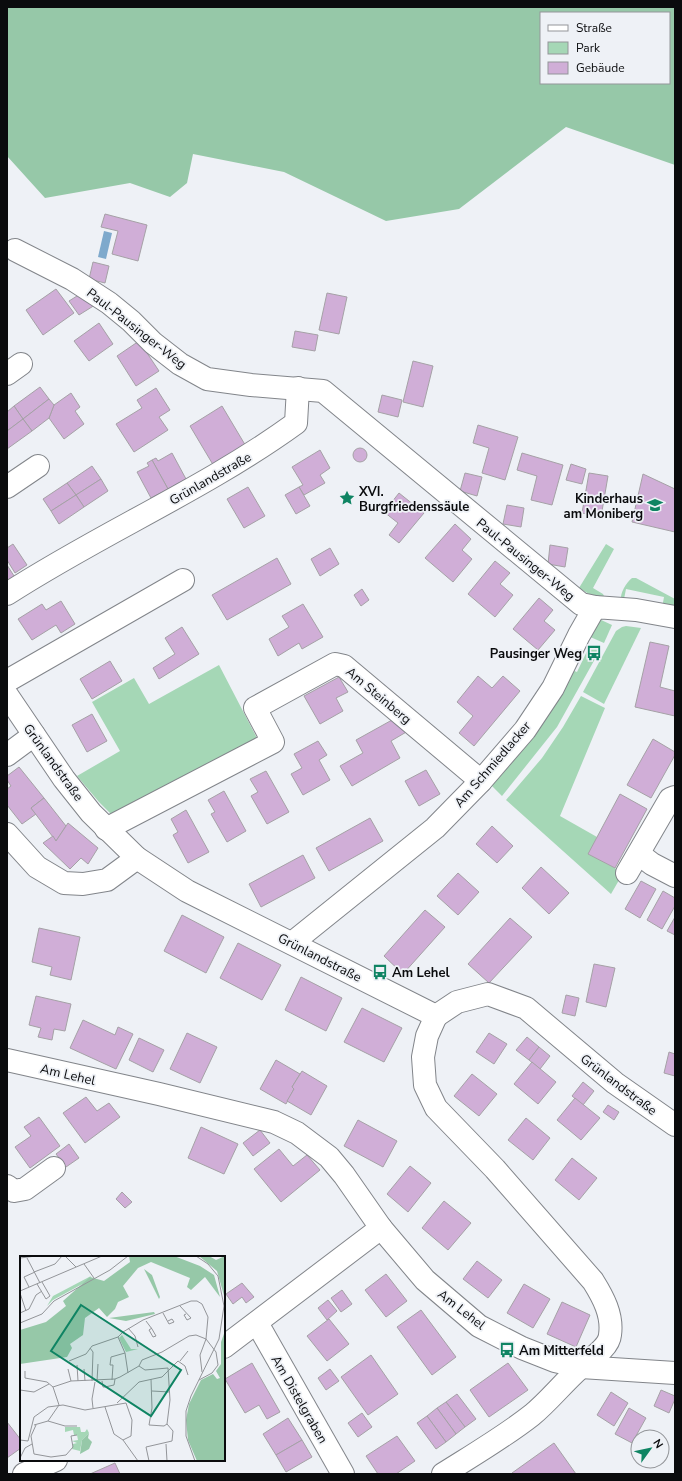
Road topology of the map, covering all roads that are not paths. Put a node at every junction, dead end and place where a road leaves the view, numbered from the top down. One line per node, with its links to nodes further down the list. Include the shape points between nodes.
1 (15, 250): 2 (street, Paul-Pausinger-Weg, via 72,279 109,303 180,364 207,379)
2 (298, 388): 6 (street, Grünlandstraße, via 296,423 266,445 124,527 45,569); 7 (street, Paul-Pausinger-Weg, via 323,391 581,604)
3 (38, 466): 4 (street)
4 (7, 487)
5 (183, 580): 9 (street)
6 (7, 594)
7 (595, 607): 8 (street, via 636,610); 13 (street, Am Schmiedlacker, via 553,688 525,730)
8 (675, 617)
9 (7, 681)
10 (7, 696): 11 (street, Grünlandstraße)
11 (34, 736): 12 (street); 15 (street, Grünlandstraße, via 64,779)
12 (7, 755)
13 (481, 781): 15 (street, Am Steinberg, via 344,666 335,664 255,708 273,742); 21 (street, Am Schmiedlacker, via 435,828)
14 (675, 797): 17 (street, via 670,800)
15 (106, 829): 18 (street, Grünlandstraße)
16 (7, 834): 18 (street, via 37,867 64,883 83,884 107,880)
17 (639, 854): 19 (street); 20 (street)
18 (137, 858): 21 (street, Grünlandstraße, via 188,890)
19 (627, 873)
20 (675, 876)
21 (292, 943): 22 (street, Grünlandstraße)
22 (436, 1016): 24 (street, Grünlandstraße, via 457,1002 488,994 526,1008 614,1083); 30 (street, via 427,1036 423,1057 425,1085 436,1108 542,1222 593,1281 604,1299 610,1320 610,1336 599,1353)
23 (7, 1060): 27 (street, Am Lehel, via 274,1122 297,1133 329,1157)
24 (675, 1125)
25 (54, 1168): 26 (street, via 25,1189 14,1191)
26 (7, 1186)
27 (381, 1228): 28 (street); 30 (street, Am Lehel, via 425,1280 479,1326 522,1348 555,1361)
28 (257, 1323): 29 (street); 34 (street, Am Distelgraben)
29 (225, 1346)
30 (581, 1367): 31 (street, Am Lehel); 35 (street, via 532,1414 497,1441)
31 (675, 1373)
32 (54, 1461): 33 (street)
33 (24, 1474)
34 (343, 1474)
35 (443, 1474)

